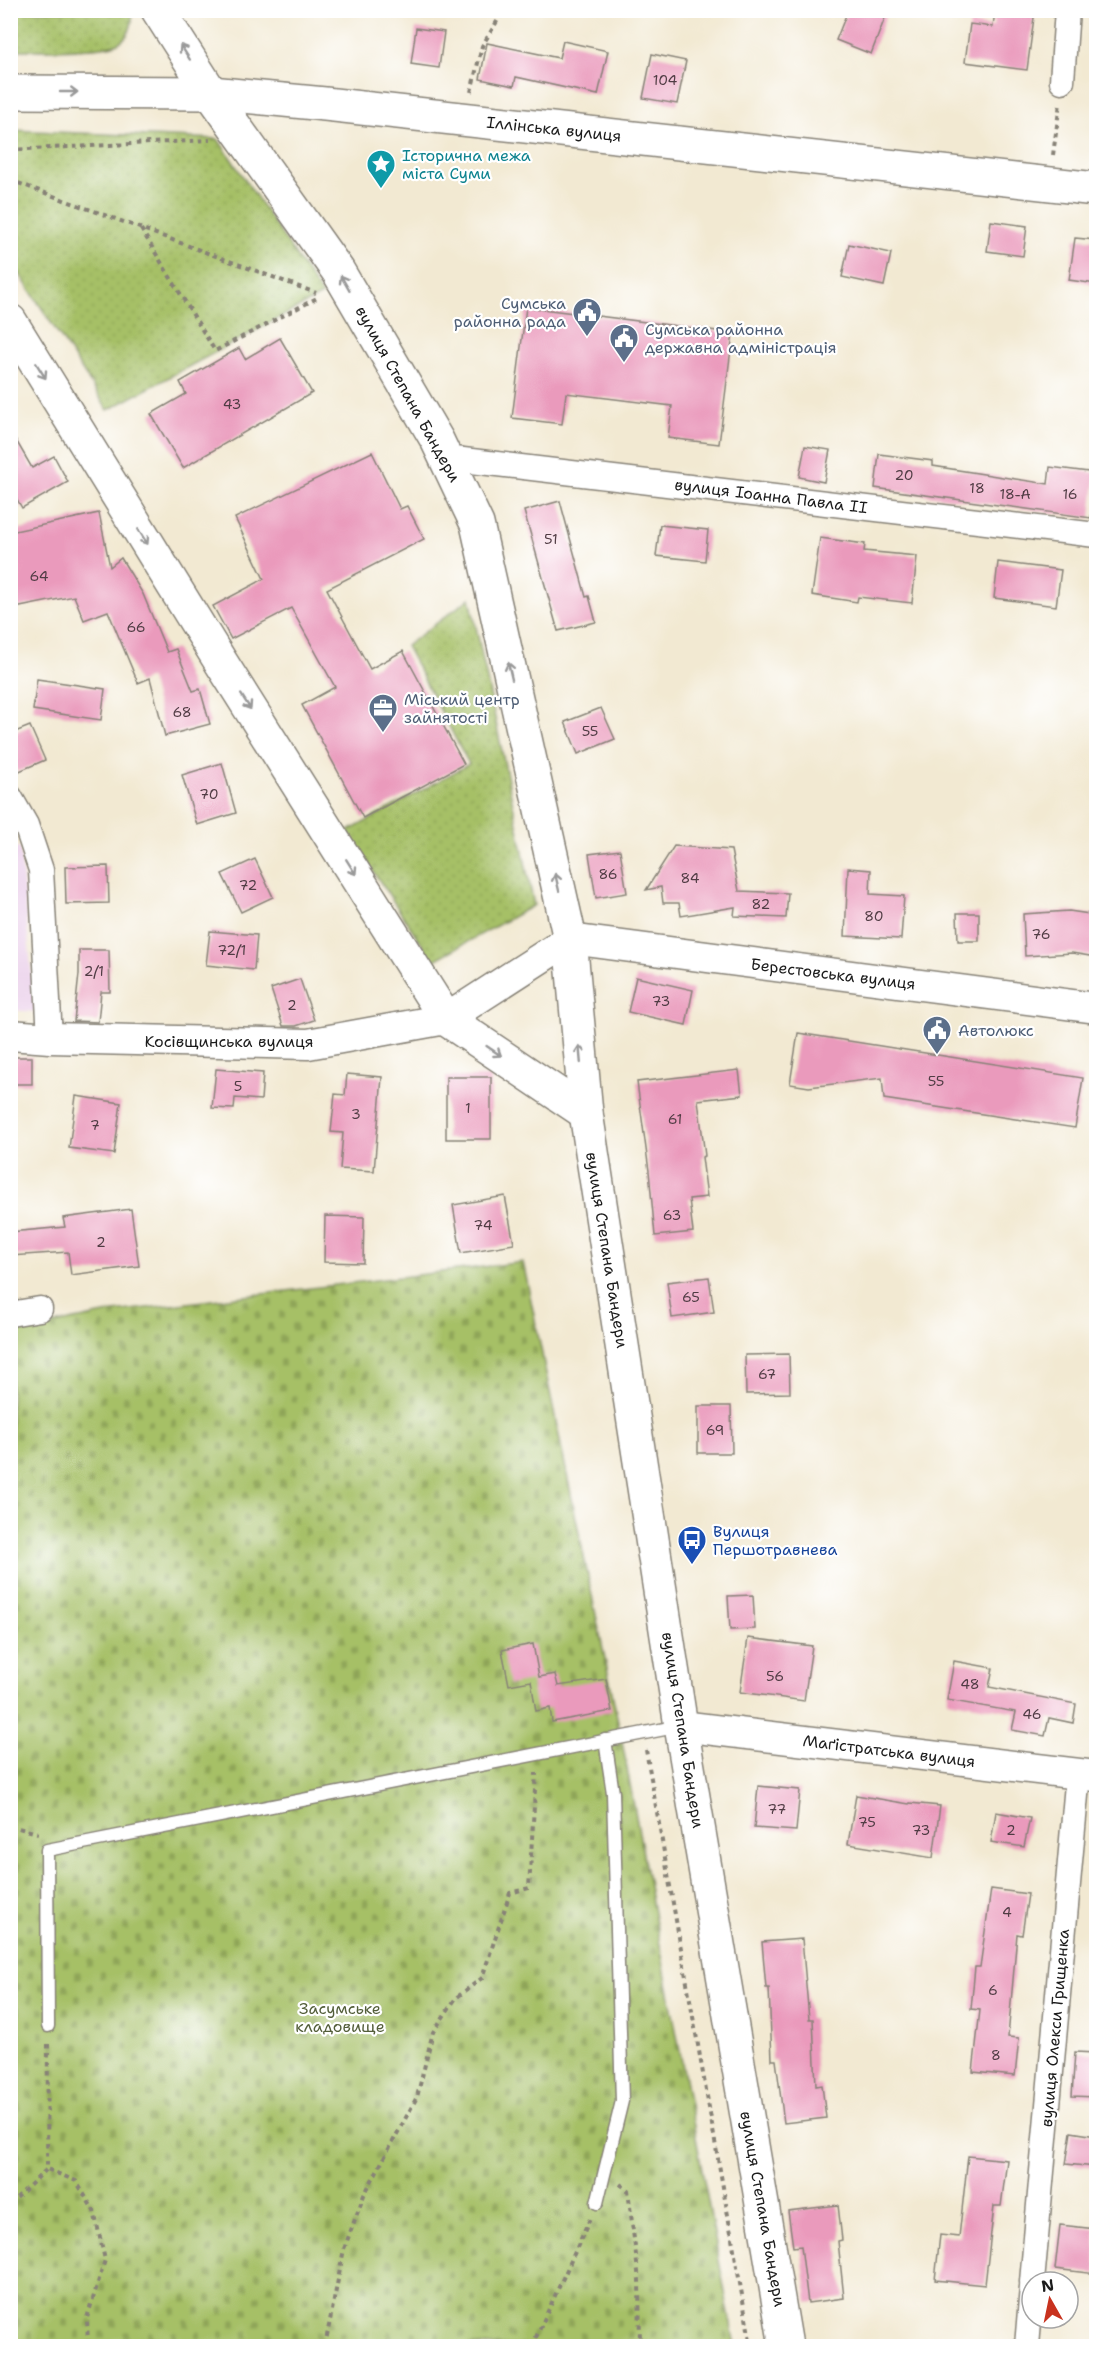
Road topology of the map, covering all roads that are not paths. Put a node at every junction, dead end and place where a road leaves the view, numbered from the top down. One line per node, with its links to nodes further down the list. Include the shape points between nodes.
1 (158, 10): 5 (main road, вулиця Степана Бандери, one-way to 1)
2 (1067, 10): 3 (street)
3 (1062, 81)
4 (10, 92): 5 (main road, Іллінська вулиця, one-way to 5)
5 (211, 93): 6 (main road, Іллінська вулиця); 8 (main road, вулиця Степана Бандери, one-way to 5, via 338,271)
6 (1096, 189)
7 (10, 321): 14 (main road, one-way to 14)
8 (446, 458): 9 (street, вулиця Іоанна Павла II); 12 (main road, вулиця Степана Бандери, one-way to 8, via 477,524)
9 (1096, 535)
10 (10, 796): 11 (street)
11 (18, 823): 16 (street, via 41,870)
12 (570, 939): 13 (street, Берестовська вулиця); 14 (street); 17 (main road, вулиця Степана Бандери, one-way to 12)
13 (1096, 1008)
14 (446, 1019): 16 (street, Косівщинська вулиця, via 308,1044); 17 (main road, one-way to 17)
15 (10, 1035): 16 (street, Косівщинська вулиця)
16 (50, 1038)
17 (586, 1113): 20 (main road, вулиця Степана Бандери)
18 (40, 1309): 19 (street)
19 (10, 1314)
20 (681, 1726): 21 (lane); 22 (street, Маґістратська вулиця); 27 (main road, вулиця Степана Бандери)
21 (605, 1740): 23 (lane, via 47,1850); 24 (lane, via 613,1793 622,2101)
22 (1087, 1774): 25 (street, вулиця Олекси Грищенка)
23 (48, 2026)
24 (597, 2203)
25 (1033, 2270)
26 (1028, 2330): 28 (street)
27 (786, 2346)
28 (1027, 2346)

